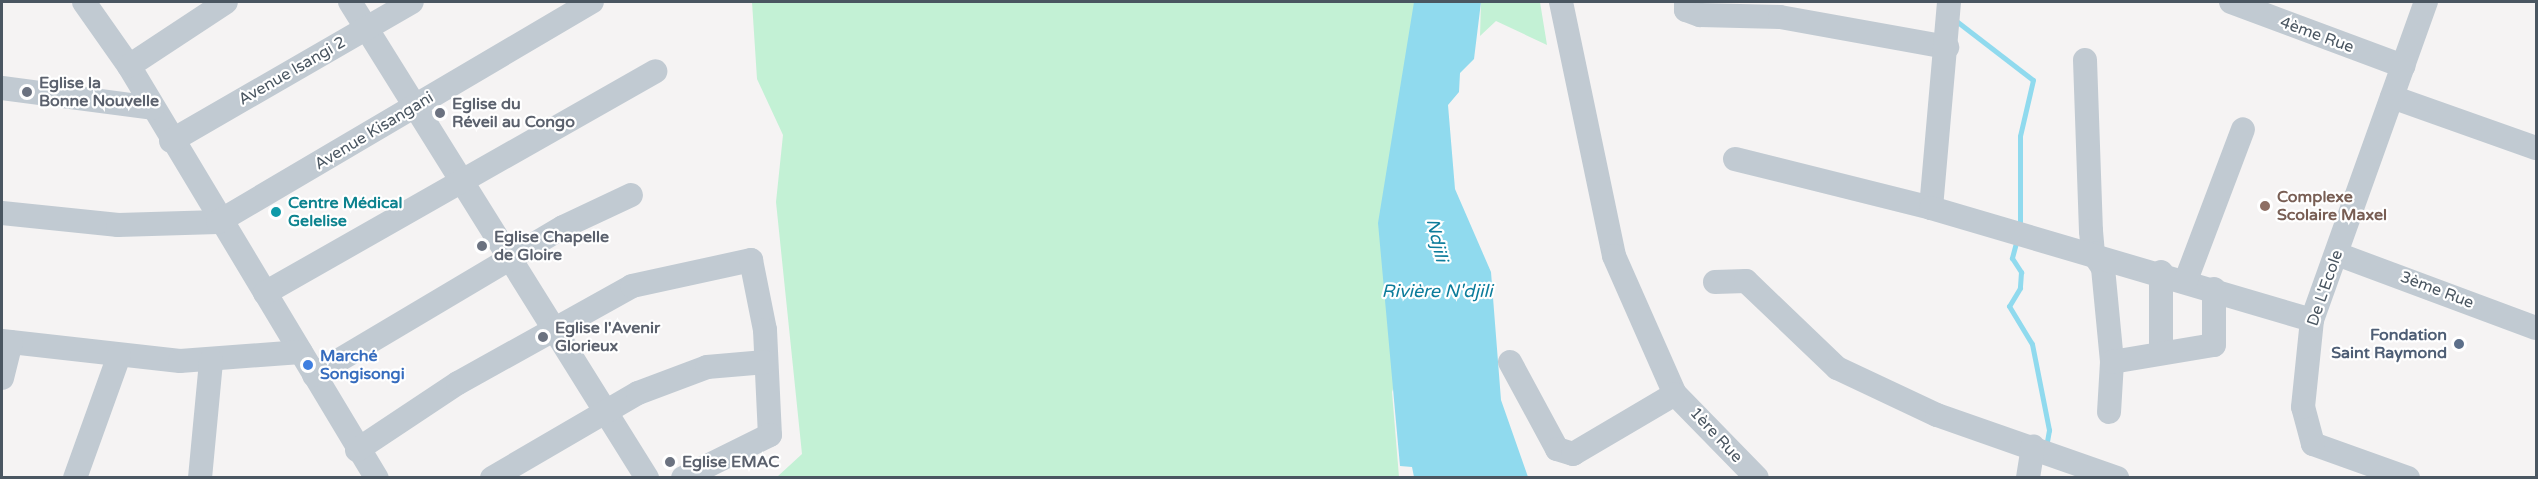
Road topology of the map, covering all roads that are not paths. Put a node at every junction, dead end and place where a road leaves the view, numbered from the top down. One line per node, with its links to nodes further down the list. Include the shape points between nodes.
1 (84, 2): 14 (street)
2 (226, 2): 14 (street)
3 (350, 2): 11 (street)
4 (412, 2): 11 (street, Avenue Isangi 2)
5 (591, 2): 19 (street, Avenue Kisangani)
6 (1561, 2): 51 (street, via 1614,256)
7 (1686, 2): 12 (street, via 1686,10 1700,15 1780,17)
8 (1949, 2): 12 (street)
9 (2231, 2): 15 (street, 4ème Rue)
10 (2426, 2): 15 (street, De L'Ecole)
11 (365, 28): 19 (street); 22 (street, Avenue Isangi 2)
12 (1947, 47): 27 (street)
13 (2085, 60): 30 (street)
14 (129, 66): 20 (street)
15 (2403, 66): 18 (street, De L'Ecole)
16 (655, 71): 25 (street)
17 (2, 88): 20 (street)
18 (2392, 97): 23 (street); 31 (street, De L'Ecole)
19 (415, 107): 25 (street); 29 (street, Avenue Kisangani)
20 (153, 108): 22 (street)
21 (2243, 129): 34 (street)
22 (171, 141): 29 (street)
23 (2536, 148)
24 (1735, 159): 27 (street)
25 (461, 182): 32 (street); 37 (street)
26 (631, 195): 32 (street)
27 (1931, 208): 30 (street)
28 (2, 213): 29 (street, via 118,225)
29 (218, 222): 37 (street)
30 (2093, 253): 33 (street); 48 (street, via 2103,268)
31 (2337, 254): 38 (street, De L'Ecole); 40 (street, 3ème Rue)
32 (510, 259): 39 (street); 49 (street)
33 (2161, 273): 34 (street); 43 (street)
34 (2186, 280): 36 (street)
35 (1715, 282): 54 (street, via 1746,281 1837,368 1937,415)
36 (2214, 289): 38 (street); 43 (street, via 2217,341)
37 (265, 293): 42 (street)
38 (2312, 320): 64 (street, De L'Ecole, via 2303,407 2313,444)
39 (551, 328): 46 (street, via 632,286 751,260); 52 (street); 55 (street)
40 (2536, 328)
41 (6, 341): 44 (street); 50 (street)
42 (301, 352): 45 (street); 49 (street)
43 (2161, 353): 48 (street)
44 (119, 356): 45 (street); 56 (street)
45 (211, 361): 57 (street)
46 (765, 362): 52 (street, via 707,367); 60 (street, via 768,439)
47 (1510, 362): 51 (street, via 1557,449 1572,454)
48 (2112, 362): 53 (street)
49 (314, 375): 55 (street)
50 (2, 378)
51 (1675, 394): 61 (street, 1ère Rue)
52 (604, 411): 58 (street); 59 (street)
53 (2109, 412)
54 (2043, 450): 62 (street); 63 (street)
55 (367, 467)
56 (75, 477)
57 (200, 477)
58 (492, 477)
59 (647, 477)
60 (683, 477)
61 (1757, 477)
62 (2028, 477)
63 (2117, 477)
64 (2408, 477)

